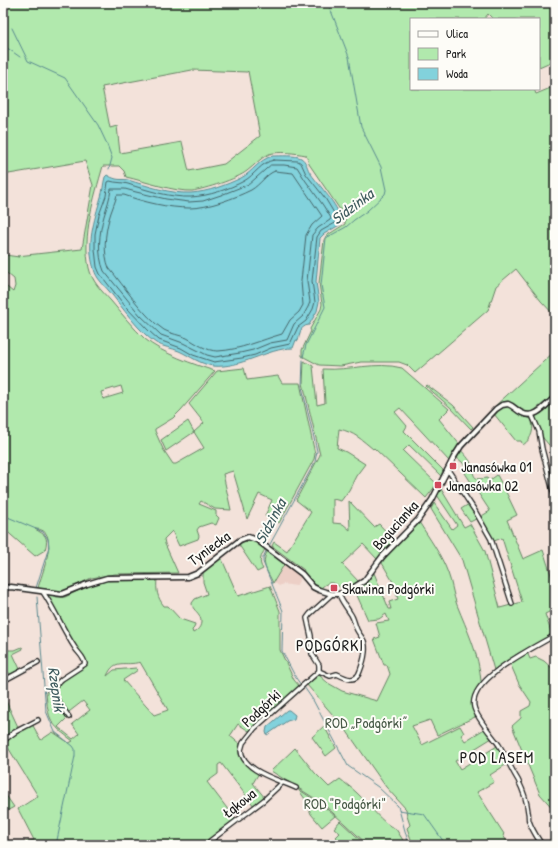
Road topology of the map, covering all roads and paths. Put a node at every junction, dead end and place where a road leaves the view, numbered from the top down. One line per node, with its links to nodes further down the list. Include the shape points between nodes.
1 (555, 397): 2 (street)
2 (532, 415): 3 (street, Bogucianka, via 524,414 508,404 500,406 466,440); 4 (street, via 539,431)
3 (447, 471): 7 (street, Bogucianka, via 432,500 412,528 382,557 364,581); 10 (street, via 491,539)
4 (555, 499)
5 (3, 588): 6 (street, Tyniecka)
6 (39, 591): 8 (street, Tyniecka, via 62,594 92,582 114,577 188,577 248,537 266,546 302,574 316,589); 15 (street, via 51,603 85,664 50,690)
7 (348, 591): 9 (street, Tyniecka)
8 (332, 594): 9 (street, Tyniecka); 13 (street, via 307,618 312,654 319,665)
9 (339, 594): 13 (street, via 365,644 362,663 359,674 354,679 337,674 330,676)
10 (512, 604)
11 (555, 635): 21 (street, via 517,656 486,680 474,703 478,716 500,747 520,784 529,820)
12 (38, 662): 14 (street)
13 (319, 671): 18 (street, Podgórki, via 254,728 240,750 242,757 260,773 276,778)
14 (3, 681)
15 (68, 717)
16 (38, 720): 17 (street)
17 (3, 741)
18 (282, 783): 19 (street, Podgórki); 20 (street, Łąkowa)
19 (296, 788)
20 (210, 841)
21 (542, 845)

